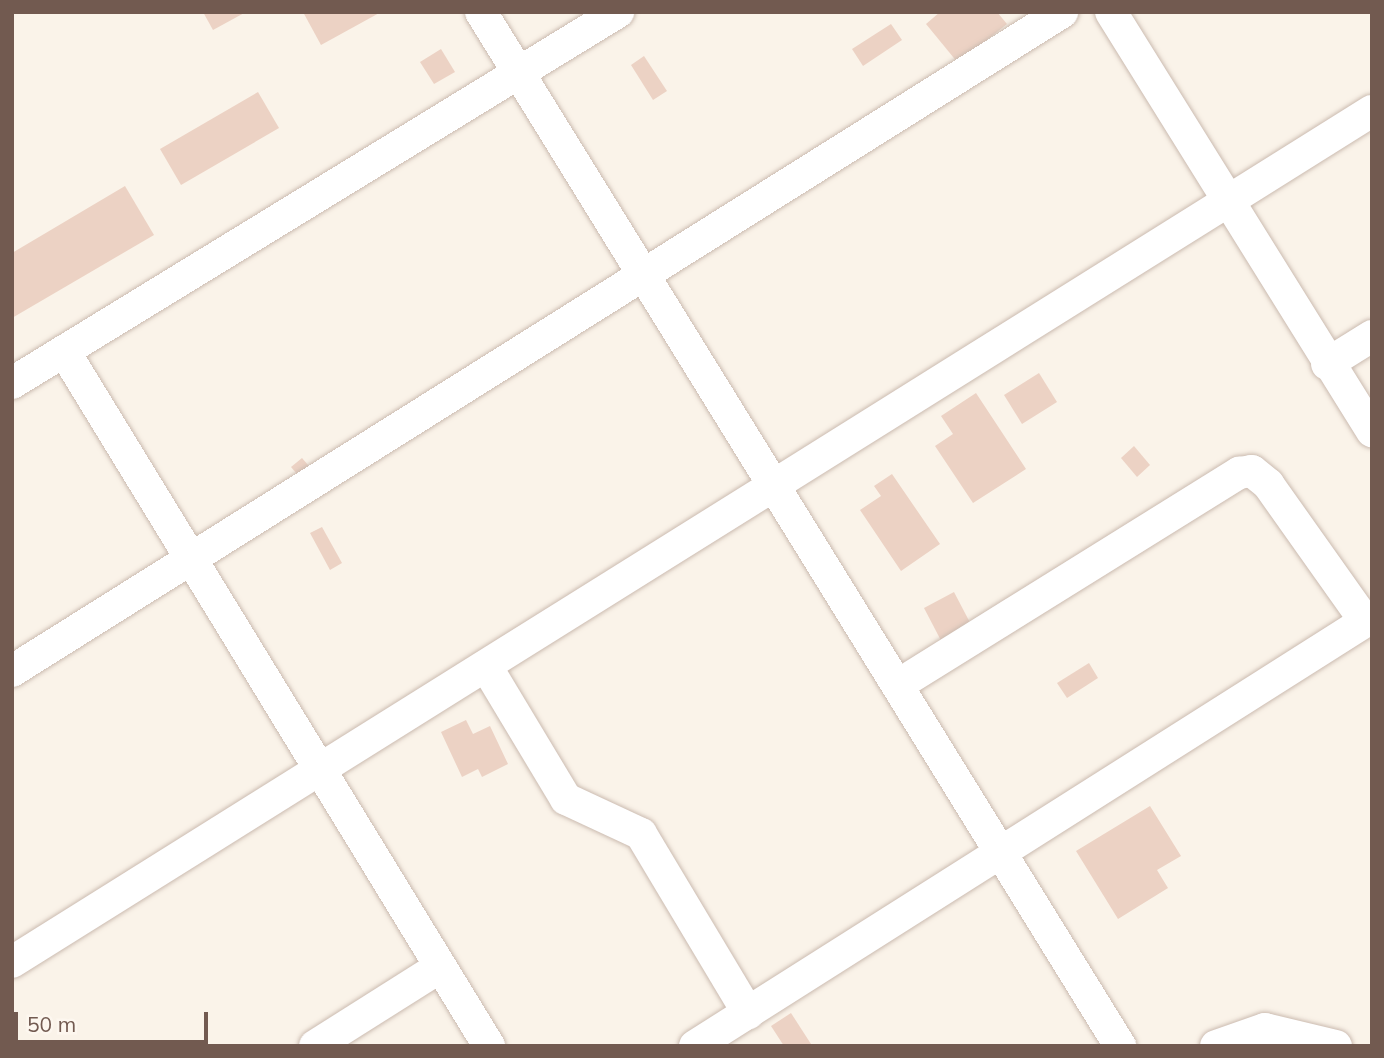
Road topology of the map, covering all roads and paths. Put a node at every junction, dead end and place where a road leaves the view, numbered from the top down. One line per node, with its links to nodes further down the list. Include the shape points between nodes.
1 (481, 12): 5 (street)
2 (618, 12): 5 (street)
3 (1062, 12): 8 (street)
4 (1111, 12): 7 (street)
5 (518, 74): 8 (street); 10 (street)
6 (1372, 111): 7 (street)
7 (1226, 200): 11 (street); 14 (street)
8 (647, 272): 14 (street); 15 (street)
9 (1372, 336): 11 (street)
10 (64, 351): 12 (street); 15 (street)
11 (1327, 364): 13 (street)
12 (12, 383)
13 (1372, 432)
14 (778, 483): 17 (street); 19 (street)
15 (188, 561): 18 (street); 20 (street)
16 (1368, 619): 19 (street, via 1268,484 1252,471 1239,473); 21 (street)
17 (486, 666): 20 (street); 24 (street, via 566,800 641,834)
18 (12, 671)
19 (898, 685): 21 (street)
20 (318, 771): 22 (street); 23 (street)
21 (998, 854): 24 (street); 28 (street)
22 (12, 962)
23 (440, 967): 25 (street); 26 (street)
24 (748, 1013): 27 (street)
25 (315, 1046)
26 (489, 1046)
27 (695, 1046)
28 (1120, 1046)
29 (1216, 1046): 30 (street, via 1265,1030 1311,1035)
30 (1336, 1046)

